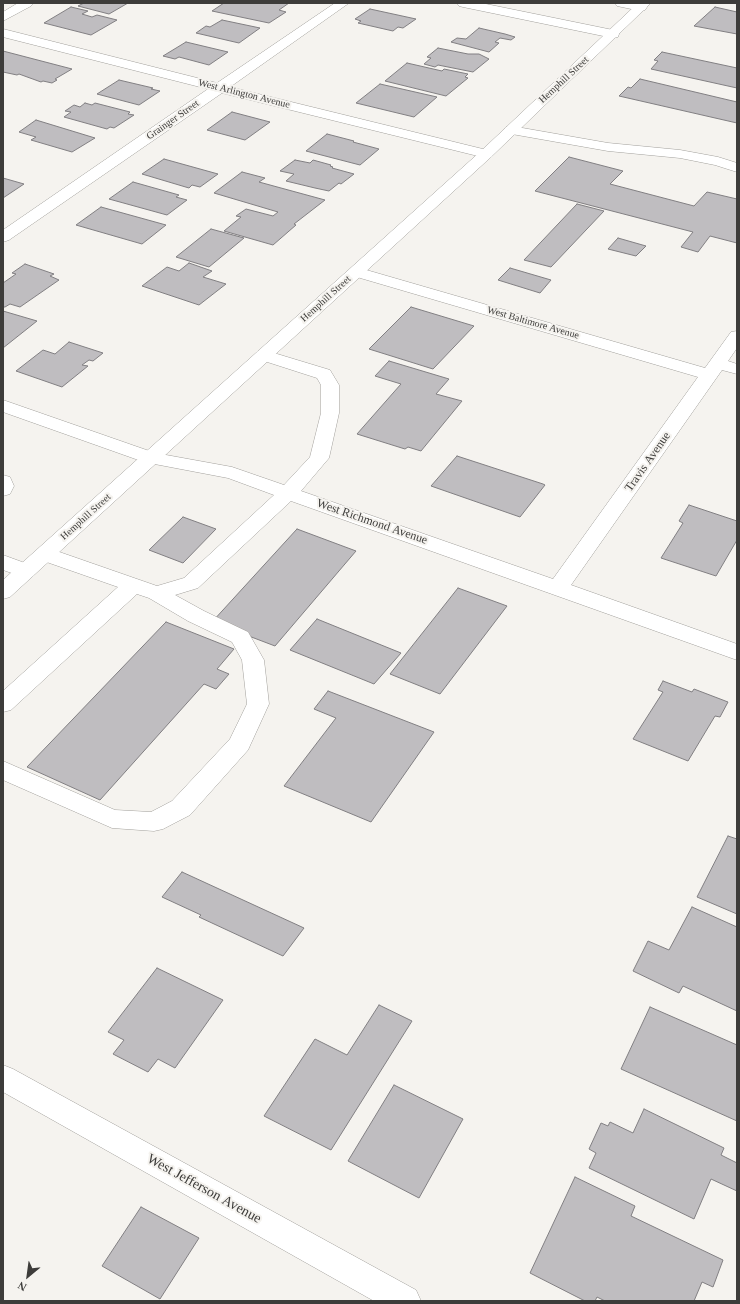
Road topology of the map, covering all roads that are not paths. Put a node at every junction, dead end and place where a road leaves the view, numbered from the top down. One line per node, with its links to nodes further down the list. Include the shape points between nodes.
1 (27, 3): 6 (street)
2 (343, 3): 9 (street, Grainger Street)
3 (463, 3): 8 (street)
4 (621, 3): 5 (street)
5 (643, 5): 8 (street, Hemphill Street)
6 (3, 16)
7 (3, 32): 9 (street, West Arlington Avenue)
8 (613, 34): 10 (street, Hemphill Street)
9 (219, 88): 11 (street, West Arlington Avenue); 13 (street, Grainger Street)
10 (511, 130): 11 (street, Hemphill Street); 12 (street, via 608,147 680,154 718,161)
11 (486, 154): 14 (street, Hemphill Street)
12 (737, 168)
13 (3, 237)
14 (356, 272): 16 (street, Hemphill Street); 17 (street, West Baltimore Avenue)
15 (737, 336): 17 (street, Travis Avenue)
16 (264, 355): 20 (street, Hemphill Street); 23 (street, via 324,374 330,385 330,413 319,458)
17 (714, 369): 18 (street, West Baltimore Avenue); 28 (street, Travis Avenue)
18 (737, 369)
19 (3, 406): 20 (street, West Richmond Avenue)
20 (151, 458): 23 (street, West Richmond Avenue, via 232,473); 24 (street, Hemphill Street)
21 (3, 481): 22 (street)
22 (3, 490)
23 (288, 493): 28 (street, West Richmond Avenue); 30 (street, via 191,583)
24 (45, 554): 26 (street, Hemphill Street); 27 (street)
25 (3, 562): 26 (street)
26 (26, 571): 29 (street, Hemphill Street)
27 (134, 585): 30 (street); 32 (street)
28 (558, 588): 31 (street, West Richmond Avenue)
29 (3, 592)
30 (156, 593): 33 (street, via 240,637 253,660 258,704 240,744 181,808 154,822 112,819)
31 (737, 652)
32 (3, 704)
33 (3, 770)
34 (3, 1078): 35 (street, West Jefferson Avenue)
35 (405, 1301)

